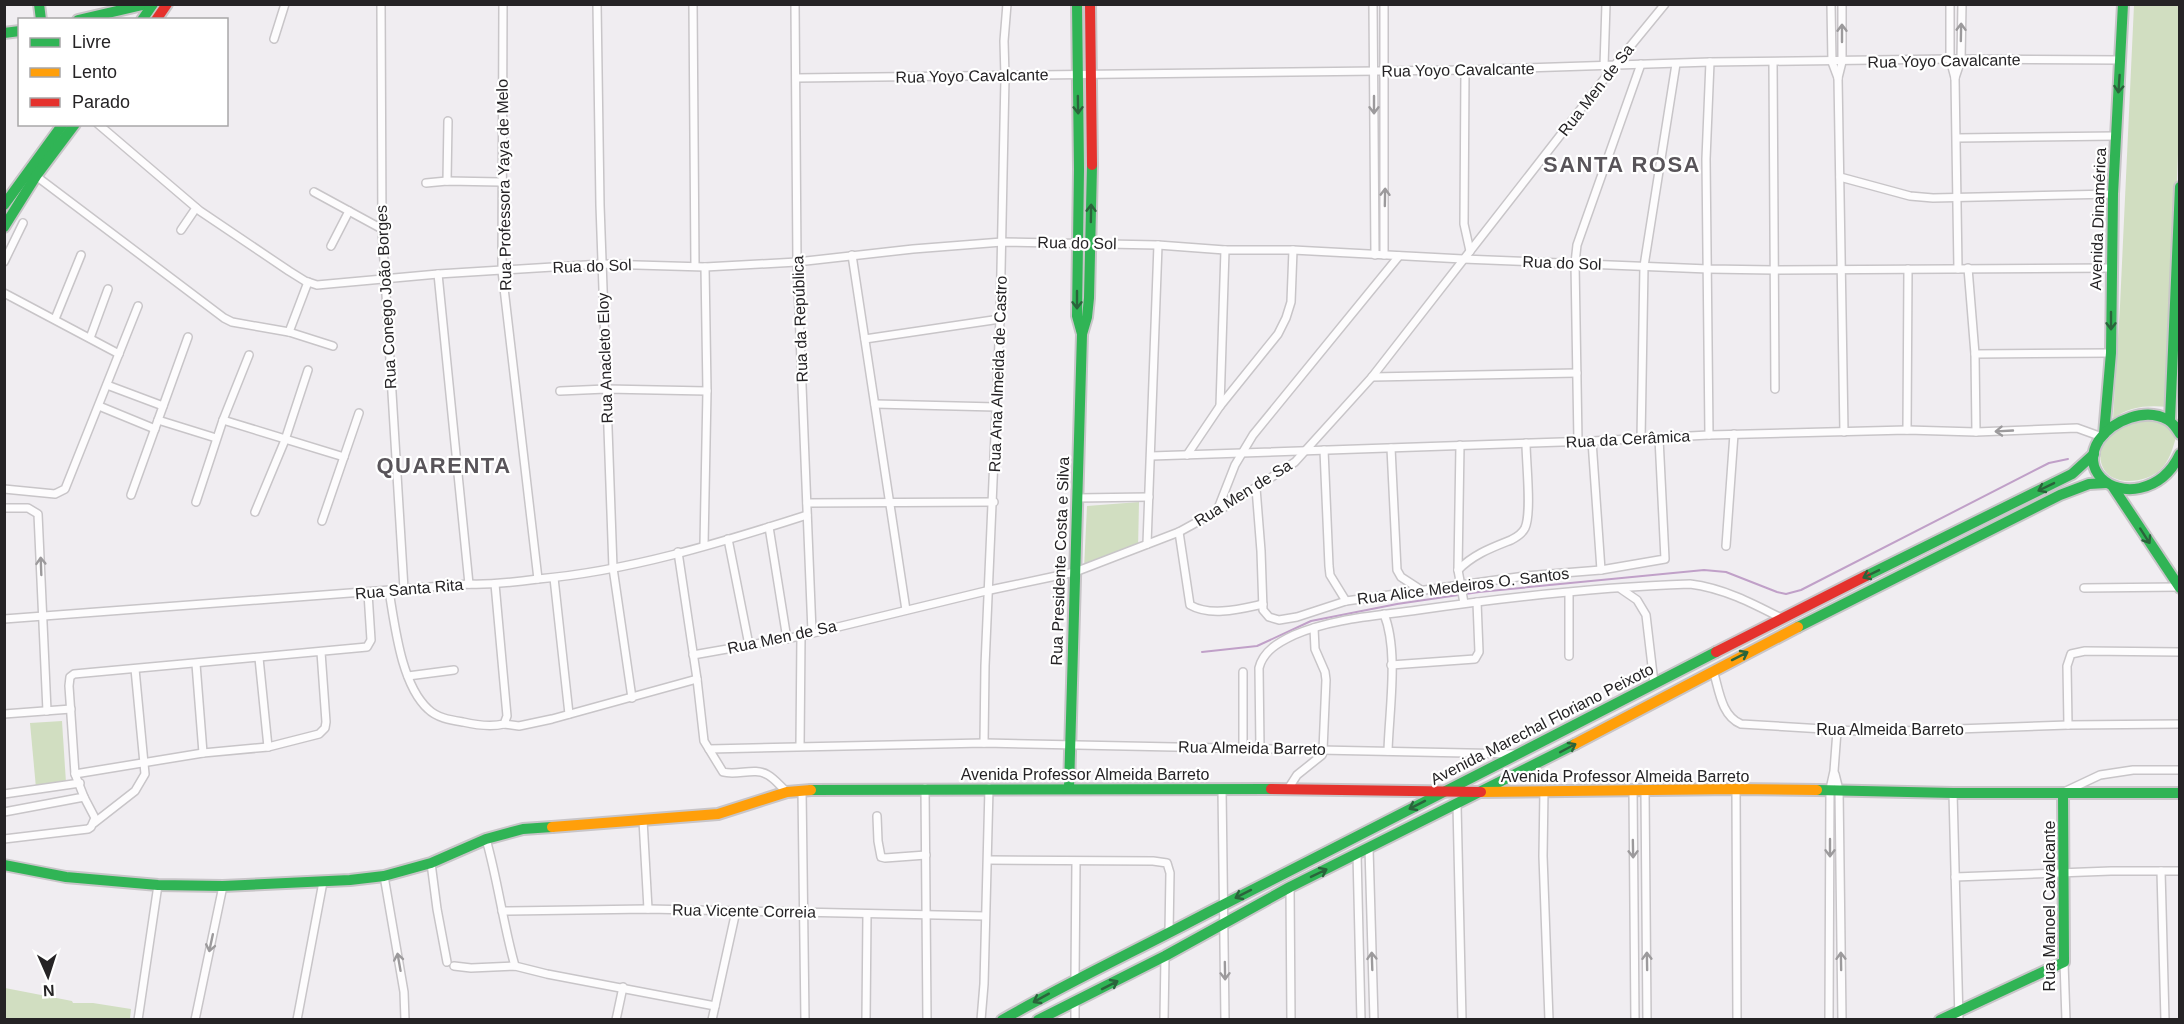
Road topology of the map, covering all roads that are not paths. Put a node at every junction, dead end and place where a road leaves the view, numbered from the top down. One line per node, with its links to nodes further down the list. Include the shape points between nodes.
1 (147, 4): 22 (main road)
2 (153, 4): 23 (main road)
3 (167, 4): 24 (main road)
4 (285, 4): 25 (street)
5 (381, 4): 66 (street, Rua Conego João Borges)
6 (503, 4): 55 (street, Rua Professora Yaya de Melo)
7 (597, 4): 86 (street, Rua Anacleto Eloy)
8 (693, 4): 87 (street)
9 (795, 4): 43 (street, Rua da República)
10 (1007, 4): 42 (street, Rua Ana Almeida de Castro)
11 (1077, 4): 40 (main road, Rua Presidente Costa e Silva)
12 (1090, 4): 41 (main road, Rua Presidente Costa e Silva)
13 (1373, 4): 38 (street)
14 (1384, 4): 39 (street)
15 (1606, 4): 36 (street)
16 (1665, 4): 35 (street, Rua Men de Sa)
17 (1831, 4): 31 (street)
18 (1842, 4): 32 (street, one-way to 18)
19 (1950, 4): 26 (street)
20 (1962, 4): 27 (street, one-way to 20)
21 (2123, 4): 28 (main road, Avenida Dinamérica)
22 (87, 18)
23 (143, 18)
24 (157, 18)
25 (274, 39)
26 (1950, 59): 27 (street, Rua Yoyo Cavalcante); 32 (street, Rua Yoyo Cavalcante); 45 (street)
27 (1961, 60): 28 (street, Rua Yoyo Cavalcante); 45 (street)
28 (2121, 60): 50 (main road, Avenida Dinamérica, one-way to 50)
29 (1710, 62): 30 (street, Rua Yoyo Cavalcante); 34 (street, Rua Yoyo Cavalcante); 92 (street, via 1706,159)
30 (1773, 62): 31 (street, Rua Yoyo Cavalcante); 95 (street)
31 (1832, 62): 32 (street, Rua Yoyo Cavalcante); 44 (street)
32 (1842, 62): 44 (street)
33 (1641, 64): 34 (street, Rua Yoyo Cavalcante); 35 (street, Rua Yoyo Cavalcante); 85 (street, via 1580,231)
34 (1676, 64): 88 (street)
35 (1615, 65): 36 (street, Rua Yoyo Cavalcante); 75 (street, Rua Men de Sa)
36 (1604, 66): 37 (street, Rua Yoyo Cavalcante)
37 (1465, 70): 39 (street, Rua Yoyo Cavalcante); 75 (street, via 1464,225)
38 (1374, 72): 39 (street, Rua Yoyo Cavalcante); 41 (street, Rua Yoyo Cavalcante); 78 (street, one-way to 78)
39 (1386, 72): 79 (street, one-way to 39)
40 (1077, 74): 41 (street, Rua Yoyo Cavalcante); 42 (street, Rua Yoyo Cavalcante); 69 (main road, Rua Presidente Costa e Silva, one-way to 69)
41 (1092, 74): 70 (main road, Rua Presidente Costa e Silva, one-way to 41)
42 (1005, 77): 43 (street, Rua Yoyo Cavalcante); 68 (street, Rua Ana Almeida de Castro)
43 (795, 78): 83 (street, Rua da República)
44 (1838, 78): 53 (street)
45 (1955, 78): 51 (street)
46 (448, 121): 54 (street)
47 (62, 126): 61 (main road)
48 (74, 126): 52 (main road)
49 (100, 126): 62 (street, Rua do Sol)
50 (2116, 136): 51 (street); 59 (main road, Avenida Dinamérica)
51 (1956, 138): 60 (street)
52 (36, 176): 65 (main road); 106 (street, via 225,318)
53 (1840, 177): 60 (street, via 1910,196); 96 (street)
54 (447, 181): 55 (street); 56 (street)
55 (501, 182): 97 (street, Rua Professora Yaya de Melo)
56 (426, 183)
57 (2180, 188): 84 (main road)
58 (314, 192): 63 (street)
59 (2113, 194): 60 (street); 91 (main road, Avenida Dinamérica)
60 (1958, 199): 94 (street)
61 (4, 205)
62 (196, 208): 67 (street); 100 (street, Rua do Sol)
63 (349, 211): 66 (street); 72 (street)
64 (23, 223): 82 (street)
65 (4, 227)
66 (382, 229): 99 (street, Rua Conego João Borges)
67 (181, 230)
68 (1002, 242): 69 (street, Rua do Sol); 77 (street, Rua do Sol); 105 (street, Rua Ana Almeida de Castro)
69 (1078, 243): 70 (street, Rua do Sol); 107 (main road, Rua Presidente Costa e Silva, one-way to 107, via 1077,321)
70 (1091, 243): 71 (street, Rua do Sol); 107 (main road, Rua Presidente Costa e Silva, via 1088,310)
71 (1158, 245): 73 (street, Rua do Sol); 155 (street)
72 (331, 246)
73 (1225, 250): 74 (street, Rua do Sol); 127 (street)
74 (1293, 250): 78 (street, Rua do Sol); 127 (street, via 1291,302 1286,318 1264,354)
75 (1470, 251): 81 (street, Rua Men de Sa)
76 (81, 255): 104 (street)
77 (852, 255): 83 (street, Rua do Sol); 110 (street)
78 (1375, 255): 79 (street, Rua do Sol)
79 (1384, 255): 80 (street, Rua do Sol)
80 (1399, 256): 81 (street, Rua do Sol); 151 (street)
81 (1463, 259): 85 (street, Rua do Sol); 118 (street, Rua Men de Sa)
82 (4, 262)
83 (797, 262): 89 (street, Rua do Sol); 167 (street, Rua da República)
84 (2178, 262): 132 (main road)
85 (1575, 263): 88 (street, Rua do Sol); 117 (street)
86 (602, 264): 87 (street, Rua do Sol); 97 (street, Rua do Sol); 120 (street, Rua Anacleto Eloy)
87 (695, 266): 89 (street, Rua do Sol)
88 (1644, 266): 92 (street, Rua do Sol); 142 (street)
89 (705, 267): 123 (street)
90 (1968, 268): 91 (street, Rua do Sol); 94 (street, Rua do Sol); 114 (street)
91 (2111, 268): 112 (main road, Avenida Dinamérica, one-way to 112)
92 (1708, 269): 95 (street, Rua do Sol); 138 (street)
93 (1908, 269): 94 (street, Rua do Sol); 96 (street, Rua do Sol); 134 (street)
94 (1958, 269)
95 (1773, 270): 96 (street, Rua do Sol); 121 (street)
96 (1842, 270): 135 (street)
97 (502, 271): 98 (street, Rua do Sol); 187 (street, Rua Professora Yaya de Melo)
98 (438, 274): 99 (street, Rua do Sol); 188 (street)
99 (386, 280): 100 (street, Rua do Sol, via 323,285); 194 (street, Rua Conego João Borges)
100 (308, 282): 106 (street)
101 (108, 289): 109 (street)
102 (4, 293): 104 (street)
103 (138, 306): 113 (street)
104 (55, 319): 109 (street)
105 (1000, 320): 110 (street); 128 (street, Rua Ana Almeida de Castro)
106 (290, 332): 111 (street)
107 (1082, 334): 164 (main road, Rua Presidente Costa e Silva)
108 (188, 337): 126 (street)
109 (90, 338): 113 (street)
110 (865, 339): 124 (street)
111 (333, 346)
112 (2110, 353): 114 (street); 139 (main road, Avenida Dinamérica)
113 (119, 354): 119 (street)
114 (1975, 354): 136 (street)
115 (249, 355): 131 (street)
116 (308, 370): 143 (street)
117 (1577, 373): 118 (street); 145 (street)
118 (1372, 378): 149 (street, Rua Men de Sa)
119 (107, 385): 125 (street); 126 (street)
120 (606, 389): 122 (street); 123 (street); 182 (street, Rua Anacleto Eloy)
121 (1775, 389)
122 (560, 391)
123 (706, 391): 179 (street)
124 (875, 404): 128 (street); 165 (street)
125 (99, 406): 133 (street); 161 (street, via 64,489 55,494)
126 (163, 406): 130 (street)
127 (1220, 406): 154 (street)
128 (996, 407): 168 (street, Rua Ana Almeida de Castro)
129 (359, 413): 156 (street)
130 (158, 420): 133 (street); 140 (street)
131 (223, 420): 140 (street); 143 (street)
132 (2176, 426): 139 (main road, via 2154,415 2138,416 2123,420)
133 (155, 429): 162 (street)
134 (1907, 430): 135 (street, Rua da Cerâmica); 136 (street, Rua da Cerâmica)
135 (1844, 432): 137 (street, Rua da Cerâmica)
136 (1976, 432): 139 (street, Rua da Cerâmica, one-way to 136, via 2077,428)
137 (1734, 434): 138 (street, Rua da Cerâmica); 180 (street)
138 (1709, 435): 141 (street, Rua da Cerâmica)
139 (2103, 435): 152 (main road)
140 (216, 438): 166 (street)
141 (1659, 438): 142 (street, Rua da Cerâmica); 184 (street, Rua Alice Medeiros O. Santos, via 1665,559)
142 (1641, 439): 144 (street, Rua da Cerâmica)
143 (285, 440): 156 (street); 172 (street)
144 (1592, 441): 145 (street, Rua da Cerâmica); 184 (street)
145 (1578, 442): 146 (street, Rua da Cerâmica)
146 (1526, 443): 147 (street, Rua da Cerâmica); 183 (street, via 1525,530 1480,552)
147 (1460, 445): 148 (street, Rua da Cerâmica); 183 (street)
148 (1391, 448): 150 (street, Rua da Cerâmica); 196 (street, via 1396,570)
149 (1306, 450): 150 (street, Rua da Cerâmica); 151 (street, Rua da Cerâmica); 159 (street, Rua Men de Sa)
150 (1324, 450): 201 (street, via 1330,575)
151 (1242, 452): 154 (street, Rua da Cerâmica); 171 (street)
152 (2094, 454): 158 (main road, via 2095,470); 207 (main road, Avenida Marechal Floriano Peixoto, one-way to 207, via 2072,474)
153 (2180, 454): 157 (main road)
154 (1187, 455): 155 (street, Rua da Cerâmica)
155 (1151, 456): 163 (street)
156 (344, 457): 174 (street)
157 (2177, 469): 158 (main road, Avenida Marechal Floriano Peixoto, via 2144,487 2123,489)
158 (2109, 485): 192 (main road, one-way to 192); 223 (main road, Avenida Marechal Floriano Peixoto, one-way to 158, via 2073,489 2088,484)
159 (1256, 488): 171 (street, Rua Men de Sa); 203 (street)
160 (4, 489): 161 (street)
161 (31, 492): 170 (street)
162 (131, 495)
163 (1149, 497): 164 (street); 178 (street)
164 (1077, 498): 185 (main road, Rua Presidente Costa e Silva)
165 (889, 501): 167 (street); 168 (street); 204 (street)
166 (196, 502)
167 (807, 502): 173 (street, Rua da República)
168 (994, 502): 195 (street, Rua Ana Almeida de Castro)
169 (4, 508): 170 (street)
170 (30, 508): 206 (street, one-way to 170, via 39,517)
171 (1217, 511): 176 (street, Rua Men de Sa)
172 (255, 512)
173 (807, 515): 175 (street, Rua Santa Rita); 210 (street, Rua da República)
174 (322, 521)
175 (769, 527): 177 (street, Rua Santa Rita); 212 (street)
176 (1179, 532): 178 (street, Rua Men de Sa); 203 (street, via 1190,605 1196,609 1230,611)
177 (728, 539): 179 (street, Rua Santa Rita); 213 (street)
178 (1147, 544): 185 (street, Rua Men de Sa)
179 (704, 545): 181 (street, Rua Santa Rita)
180 (1726, 546)
181 (678, 552): 182 (street, Rua Santa Rita); 216 (street)
182 (613, 568): 186 (street, Rua Santa Rita); 228 (street, Rua Anacleto Eloy)
183 (1458, 570): 190 (street)
184 (1601, 570): 190 (street, Rua Alice Medeiros O. Santos, via 1525,576)
185 (1075, 572): 195 (street, Rua Men de Sa); 238 (main road, Rua Presidente Costa e Silva)
186 (554, 578): 187 (street, Rua Santa Rita); 232 (street)
187 (538, 579): 189 (street, Rua Santa Rita)
188 (469, 584): 189 (street, Rua Santa Rita); 194 (street, Rua Santa Rita)
189 (495, 584): 234 (street, via 506,707)
190 (1462, 587): 196 (street, Rua Alice Medeiros O. Santos); 200 (street)
191 (2084, 588): 192 (street)
192 (2179, 588)
193 (1621, 589): 199 (street, Rua Alice Medeiros O. Santos); 207 (street, Rua Alice Medeiros O. Santos, via 1711,586); 227 (street, via 1637,600 1646,615)
194 (404, 590): 197 (street, Rua Santa Rita)
195 (990, 590): 204 (street, Rua Men de Sa); 237 (street, Rua Ana Almeida de Castro)
196 (1421, 590): 201 (street, Rua Alice Medeiros O. Santos)
197 (389, 591): 198 (street, Rua Santa Rita); 225 (street)
198 (368, 593): 206 (street, Rua Santa Rita); 214 (street, via 370,644 361,649)
199 (1569, 593): 202 (street, Rua Alice Medeiros O. Santos); 217 (street)
200 (1463, 601): 202 (street, Rua Alice Medeiros O. Santos); 205 (street, Rua Alice Medeiros O. Santos)
201 (1346, 602): 203 (street, Rua Alice Medeiros O. Santos, via 1287,619 1264,614)
202 (1477, 602): 220 (street, via 1479,652 1473,660)
203 (1263, 604)
204 (906, 610): 210 (street, Rua Men de Sa)
205 (1384, 614): 209 (street, Rua Alice Medeiros O. Santos); 220 (street, via 1391,642)
206 (43, 616): 208 (street, Rua Santa Rita); 230 (street)
207 (1781, 618): 227 (main road, Avenida Marechal Floriano Peixoto)
208 (4, 620)
209 (1314, 628): 242 (street, Rua Alice Medeiros O. Santos, via 1295,634 1262,658); 244 (street, via 1326,680)
210 (813, 632): 211 (street, Rua Men de Sa)
211 (801, 636): 212 (street, Rua Men de Sa); 239 (street)
212 (787, 639): 213 (street, Rua Men de Sa)
213 (749, 645): 216 (street, Rua Men de Sa)
214 (321, 652): 218 (street); 240 (street, via 325,728 321,733)
215 (2180, 652): 235 (street, via 2071,654)
216 (693, 655): 226 (street)
217 (1569, 656)
218 (259, 658): 219 (street); 240 (street)
219 (196, 664): 221 (street); 246 (street)
220 (1391, 665): 245 (street)
221 (135, 669): 229 (street, via 74,674 69,680); 248 (street)
222 (454, 670): 225 (street)
223 (1713, 670): 236 (street, Rua Almeida Barreto, via 1725,711 1734,722); 265 (main road, Avenida Marechal Floriano Peixoto, one-way to 223)
224 (1243, 672): 241 (street)
225 (408, 676): 234 (street, via 419,698 438,716 470,724)
226 (697, 679): 228 (street); 243 (street, via 700,720)
227 (1654, 683): 247 (main road, Avenida Marechal Floriano Peixoto)
228 (632, 698): 232 (street)
229 (71, 709): 230 (street); 250 (street)
230 (47, 711): 231 (street)
231 (4, 714)
232 (569, 714): 234 (street, via 519,726)
233 (2180, 724): 235 (street, Rua Almeida Barreto)
234 (502, 725)
235 (2068, 725): 236 (street, Rua Almeida Barreto)
236 (1837, 732): 263 (street)
237 (984, 743): 238 (street, Rua Almeida Barreto); 239 (street, Rua Almeida Barreto)
238 (1070, 745): 241 (street, Rua Almeida Barreto); 254 (main road, Rua Presidente Costa e Silva)
239 (800, 746): 243 (street, Rua Almeida Barreto)
240 (268, 747): 246 (street)
241 (1243, 748): 242 (street, Rua Almeida Barreto)
242 (1260, 748): 244 (street, Rua Almeida Barreto)
243 (708, 749): 264 (street, via 723,772 761,772)
244 (1323, 750): 245 (street, Rua Almeida Barreto); 256 (street)
245 (1388, 751): 247 (street, Rua Almeida Barreto)
246 (203, 753): 248 (street)
247 (1520, 754): 259 (main road, Avenida Marechal Floriano Peixoto)
248 (145, 764): 250 (street); 275 (street, via 135,791)
249 (2180, 770): 267 (street, via 2100,775)
250 (75, 774): 251 (street)
251 (80, 783): 269 (street); 270 (street)
252 (925, 788): 253 (main road, Avenida Professor Almeida Barreto); 258 (main road, Avenida Professor Almeida Barreto); 280 (street)
253 (989, 788): 254 (main road, Avenida Professor Almeida Barreto); 281 (street)
254 (1069, 788): 255 (main road, Avenida Professor Almeida Barreto)
255 (1222, 789): 256 (main road, Avenida Professor Almeida Barreto); 294 (street)
256 (1288, 789): 259 (main road, Avenida Professor Almeida Barreto)
257 (1736, 789): 262 (main road, Avenida Professor Almeida Barreto); 263 (main road, Avenida Professor Almeida Barreto); 334 (street)
258 (802, 790): 264 (main road, Avenida Professor Almeida Barreto); 298 (street)
259 (1445, 790): 265 (main road, Avenida Professor Almeida Barreto); 294 (main road, Avenida Marechal Floriano Peixoto, one-way to 294)
260 (1544, 790): 261 (main road, Avenida Professor Almeida Barreto); 265 (main road, Avenida Professor Almeida Barreto); 331 (street)
261 (1633, 790): 262 (main road, Avenida Professor Almeida Barreto); 332 (street, one-way to 332)
262 (1645, 790): 333 (street, one-way to 262)
263 (1834, 790): 266 (main road, Avenida Professor Almeida Barreto); 335 (street, one-way to 335); 336 (street, one-way to 263)
264 (787, 792): 274 (main road, Avenida Professor Almeida Barreto, via 718,814)
265 (1481, 792): 271 (main road, Avenida Marechal Floriano Peixoto)
266 (1953, 793): 267 (main road, Avenida Professor Almeida Barreto); 289 (street)
267 (2063, 793): 268 (main road, Avenida Professor Almeida Barreto); 287 (main road, Rua Manoel Cavalcante)
268 (2180, 793)
269 (4, 794)
270 (84, 797): 272 (street); 275 (street)
271 (1457, 805): 278 (main road, Avenida Marechal Floriano Peixoto); 330 (street)
272 (4, 812)
273 (877, 816): 280 (street, via 881,857)
274 (643, 820): 277 (main road, Avenida Professor Almeida Barreto, via 523,829); 295 (street)
275 (94, 823): 276 (street, via 88,829)
276 (4, 838)
277 (486, 839): 283 (main road, Avenida Professor Almeida Barreto); 296 (street)
278 (1369, 848): 279 (main road, Avenida Marechal Floriano Peixoto); 329 (street, one-way to 278)
279 (1357, 854): 293 (main road, Avenida Marechal Floriano Peixoto, one-way to 279); 328 (street)
280 (926, 855): 300 (street)
281 (988, 860): 282 (street); 301 (street)
282 (1076, 862): 303 (street, via 1167,863); 307 (street)
283 (431, 863): 288 (main road, Avenida Professor Almeida Barreto); 306 (street, via 450,964 471,968)
284 (4, 865): 291 (main road, Avenida Professor Almeida Barreto, via 66,877)
285 (2161, 871): 286 (street); 287 (street); 339 (street)
286 (2180, 871)
287 (2065, 873): 289 (street); 305 (main road, Rua Manoel Cavalcante)
288 (384, 876): 290 (main road, Avenida Professor Almeida Barreto); 315 (street, one-way to 288, via 404,992)
289 (1954, 877): 311 (street)
290 (323, 882): 292 (main road, Avenida Professor Almeida Barreto); 314 (street)
291 (158, 885): 292 (main road, Avenida Professor Almeida Barreto); 312 (street)
292 (223, 886): 313 (street, one-way to 313)
293 (1290, 887): 302 (main road, Avenida Marechal Floriano Peixoto); 327 (street)
294 (1224, 903): 302 (street); 303 (main road, Avenida Marechal Floriano Peixoto)
295 (648, 909): 296 (street, Rua Vicente Correia); 297 (street, Rua Vicente Correia)
296 (502, 911): 306 (street)
297 (735, 911): 298 (street, Rua Vicente Correia); 310 (street)
298 (805, 912): 299 (street, Rua Vicente Correia); 318 (street)
299 (867, 915): 300 (street, Rua Vicente Correia); 319 (street)
300 (927, 915): 301 (street, Rua Vicente Correia); 320 (street)
301 (986, 916): 321 (street)
302 (1224, 922): 304 (main road, Avenida Marechal Floriano Peixoto); 326 (street, one-way to 326)
303 (1168, 933): 307 (main road, Avenida Marechal Floriano Peixoto)
304 (1165, 956): 309 (main road, Avenida Marechal Floriano Peixoto, one-way to 304); 325 (street)
305 (2064, 962): 311 (main road); 338 (street, Rua Manoel Cavalcante)
306 (515, 966): 308 (street)
307 (1075, 979): 322 (main road, Avenida Marechal Floriano Peixoto, one-way to 322)
308 (623, 987): 310 (street); 316 (street)
309 (1075, 1003): 323 (main road, Avenida Marechal Floriano Peixoto); 324 (street)
310 (714, 1006): 317 (street)
311 (1959, 1016): 337 (main road)
312 (138, 1020)
313 (195, 1020)
314 (297, 1020)
315 (405, 1020)
316 (616, 1020)
317 (712, 1020)
318 (805, 1020)
319 (866, 1020)
320 (927, 1020)
321 (981, 1020)
322 (1002, 1020)
323 (1038, 1020)
324 (1075, 1020)
325 (1164, 1020)
326 (1225, 1020)
327 (1292, 1020)
328 (1361, 1020)
329 (1374, 1020)
330 (1462, 1020)
331 (1549, 1020)
332 (1635, 1020)
333 (1647, 1020)
334 (1737, 1020)
335 (1829, 1020)
336 (1842, 1020)
337 (1940, 1020)
338 (2066, 1020)
339 (2165, 1020)

